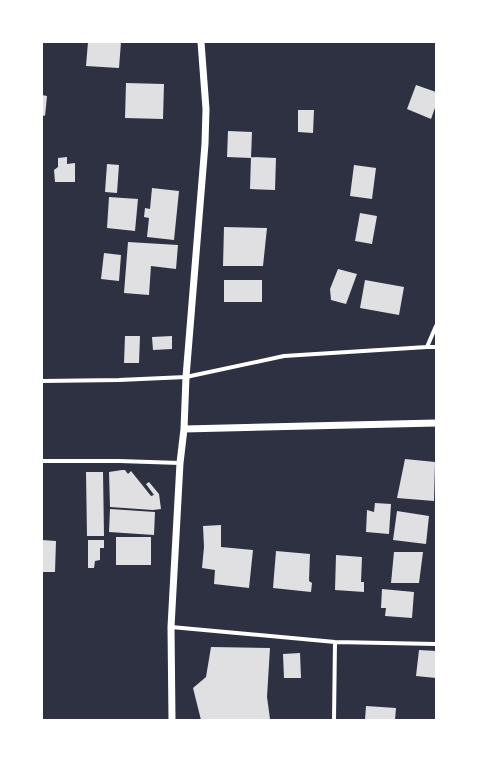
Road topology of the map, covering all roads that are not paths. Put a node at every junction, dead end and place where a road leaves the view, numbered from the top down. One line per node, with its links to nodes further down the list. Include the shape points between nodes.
1 (200, 42): 5 (street, via 206,109 205,144)
2 (436, 326): 4 (street)
3 (436, 347): 4 (street)
4 (427, 348): 5 (street, via 284,356)
5 (186, 377): 6 (street); 8 (street)
6 (42, 381)
7 (436, 423): 8 (street)
8 (184, 428): 10 (street)
9 (42, 461): 10 (street)
10 (180, 463): 11 (street)
11 (171, 627): 12 (street); 14 (street)
12 (335, 642): 13 (street); 15 (street)
13 (436, 644)
14 (172, 720)
15 (334, 720)

